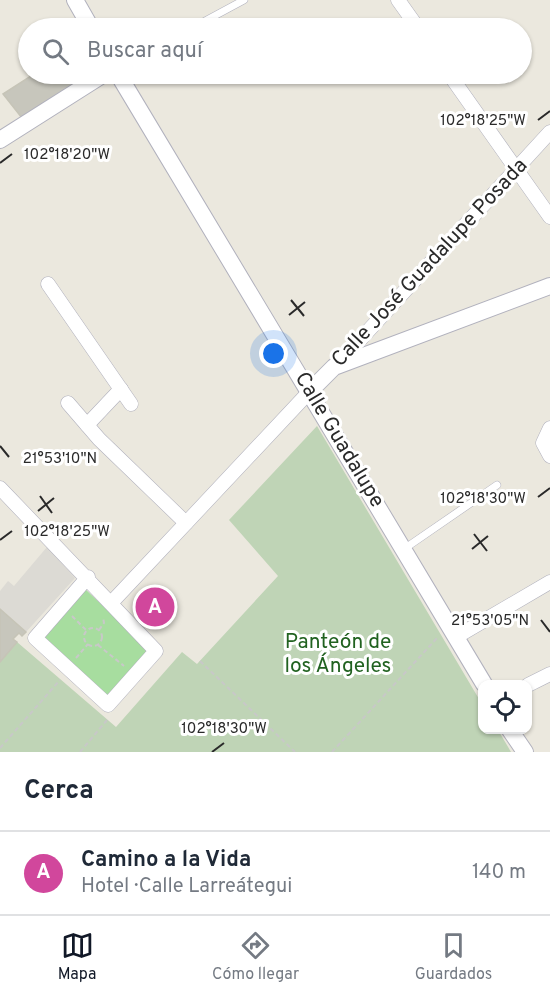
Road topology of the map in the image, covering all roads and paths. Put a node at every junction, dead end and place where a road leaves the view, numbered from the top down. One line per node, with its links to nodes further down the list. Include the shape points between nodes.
1 (75, 0): 4 (street)
2 (244, 0): 5 (lane)
3 (398, 0): 6 (street)
4 (85, 18)
5 (211, 18)
6 (411, 18)
7 (88, 84): 11 (street)
8 (124, 84): 18 (street, Calle Guadalupe)
9 (456, 84): 12 (street)
10 (550, 132): 12 (street, Calle José Guadalupe Posada)
11 (0, 140)
12 (516, 169): 13 (street); 16 (street, Calle José Guadalupe Posada)
13 (550, 217)
14 (48, 284): 17 (street)
15 (550, 286): 16 (street)
16 (334, 368): 18 (street, Calle José Guadalupe Posada)
17 (121, 389): 20 (street); 21 (street)
18 (310, 391): 26 (street, Calle José Guadalupe Posada); 27 (street, Calle Guadalupe)
19 (68, 402): 21 (street)
20 (131, 404)
21 (87, 425): 26 (street)
22 (550, 428): 23 (street, via 543,443)
23 (550, 456)
24 (497, 485): 27 (lane)
25 (0, 488): 28 (street)
26 (186, 523): 30 (street, Calle José Guadalupe Posada)
27 (404, 549): 35 (street, Calle Guadalupe)
28 (87, 577): 30 (street); 31 (street)
29 (550, 582): 35 (street)
30 (112, 602): 41 (street, via 156,651)
31 (62, 606): 34 (path); 39 (street, via 35,638)
32 (104, 623): 33 (path)
33 (99, 630): 34 (path); 37 (path, via 102,637)
34 (87, 631): 36 (path, via 84,639)
35 (448, 635): 42 (street, Calle Guadalupe); 49 (path)
36 (88, 644): 37 (path); 39 (path)
37 (98, 645): 41 (path)
38 (200, 661): 48 (path)
39 (63, 674): 41 (street, via 108,705); 46 (path)
40 (550, 674): 43 (street)
41 (135, 676)
42 (481, 680)
43 (532, 684)
44 (107, 720): 47 (path)
45 (513, 734): 50 (street)
46 (0, 748)
47 (80, 752)
48 (295, 752)
49 (332, 752)
50 (525, 752)

